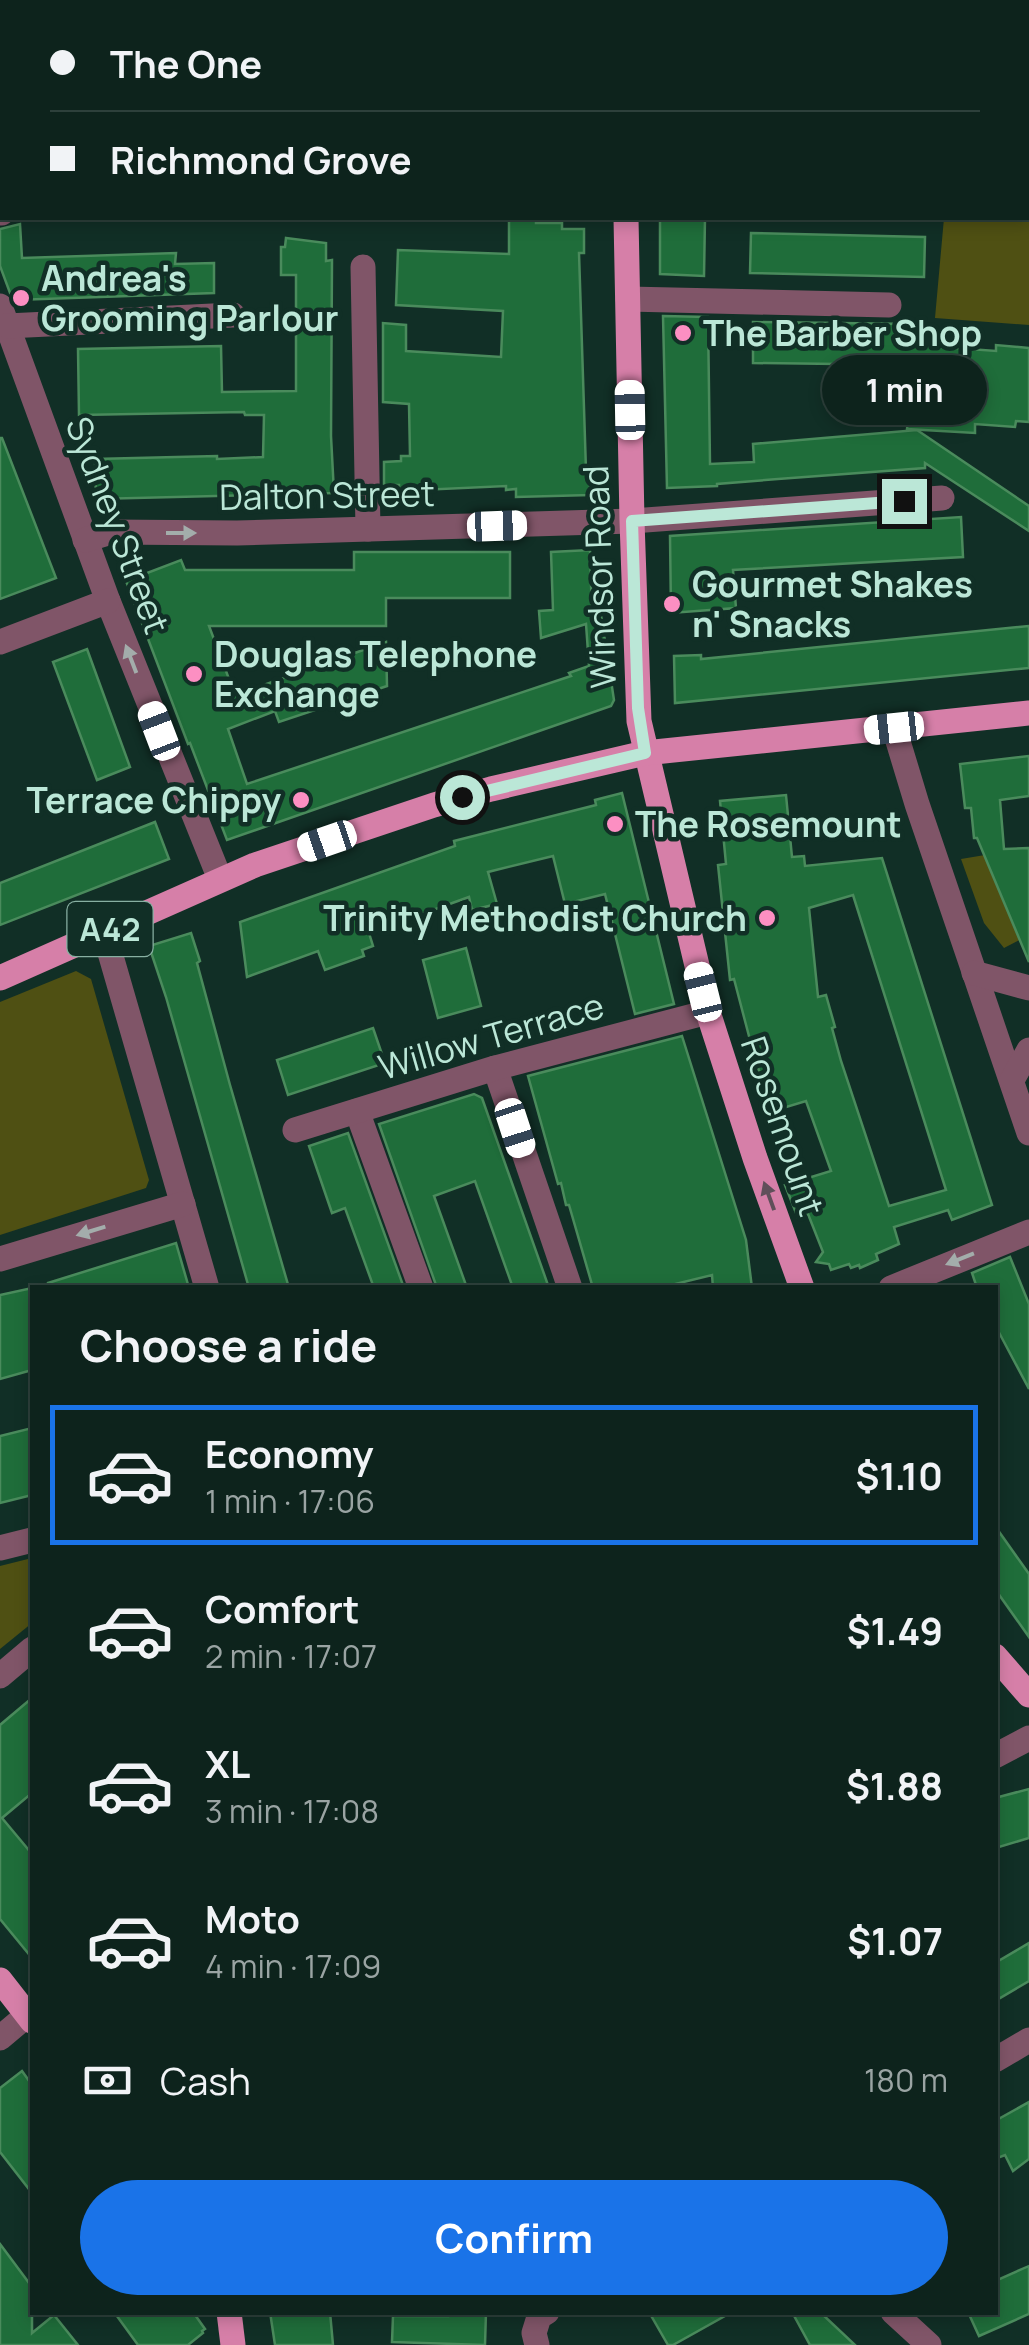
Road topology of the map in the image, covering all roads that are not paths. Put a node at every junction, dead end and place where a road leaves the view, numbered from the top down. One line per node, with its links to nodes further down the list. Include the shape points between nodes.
1 (626, 220): 3 (main road, Windsor Road)
2 (363, 267): 9 (street)
3 (628, 299): 4 (street); 8 (main road, Windsor Road)
4 (889, 305)
5 (233, 315): 6 (street)
6 (4, 327): 10 (street, Sydney Street)
7 (942, 498): 8 (street, Dalton Street)
8 (632, 521): 9 (street, Dalton Street); 15 (main road, Windsor Road)
9 (368, 529): 10 (street, Dalton Street, one-way to 9, via 111,532)
10 (85, 540): 11 (street, Sydney Street)
11 (108, 601): 12 (street); 16 (street, Sydney Street, one-way to 11)
12 (0, 642)
13 (1029, 713): 14 (main road, A42)
14 (894, 728): 15 (main road, A42); 18 (street)
15 (645, 753): 16 (main road, A42, via 434,804); 21 (main road, Rosemount)
16 (220, 879): 17 (main road, A42)
17 (104, 932): 19 (main road, A42); 28 (street)
18 (974, 973): 20 (street); 24 (street)
19 (0, 978)
20 (1029, 988)
21 (708, 1012): 23 (street, Willow Terrace); 34 (main road, Rosemount, one-way to 21)
22 (1029, 1050): 24 (street)
23 (494, 1068): 25 (street, Willow Terrace); 33 (street)
24 (1012, 1080): 27 (street)
25 (357, 1111): 26 (street, Willow Terrace); 32 (street)
26 (295, 1130)
27 (1029, 1133)
28 (183, 1204): 30 (street, one-way to 30); 31 (street)
29 (1029, 1232): 35 (street, one-way to 35)
30 (0, 1259)
31 (206, 1285)
32 (420, 1285)
33 (569, 1285)
34 (801, 1285)
35 (897, 1285)
36 (30, 1540): 37 (street)
37 (0, 1548)
38 (30, 1651): 40 (street)
39 (998, 1659): 41 (main road)
40 (0, 1676)
41 (1029, 1695)
42 (1029, 1738): 43 (street)
43 (998, 1754)
44 (0, 1980): 45 (main road)
45 (30, 2015)
46 (30, 2017): 47 (street)
47 (0, 2038)
48 (1029, 2040): 49 (street)
49 (998, 2058)
50 (229, 2315): 53 (main road)
51 (542, 2315): 54 (street, via 534,2332)
52 (896, 2315): 55 (street)
53 (233, 2345)
54 (537, 2345)
55 (928, 2345)

